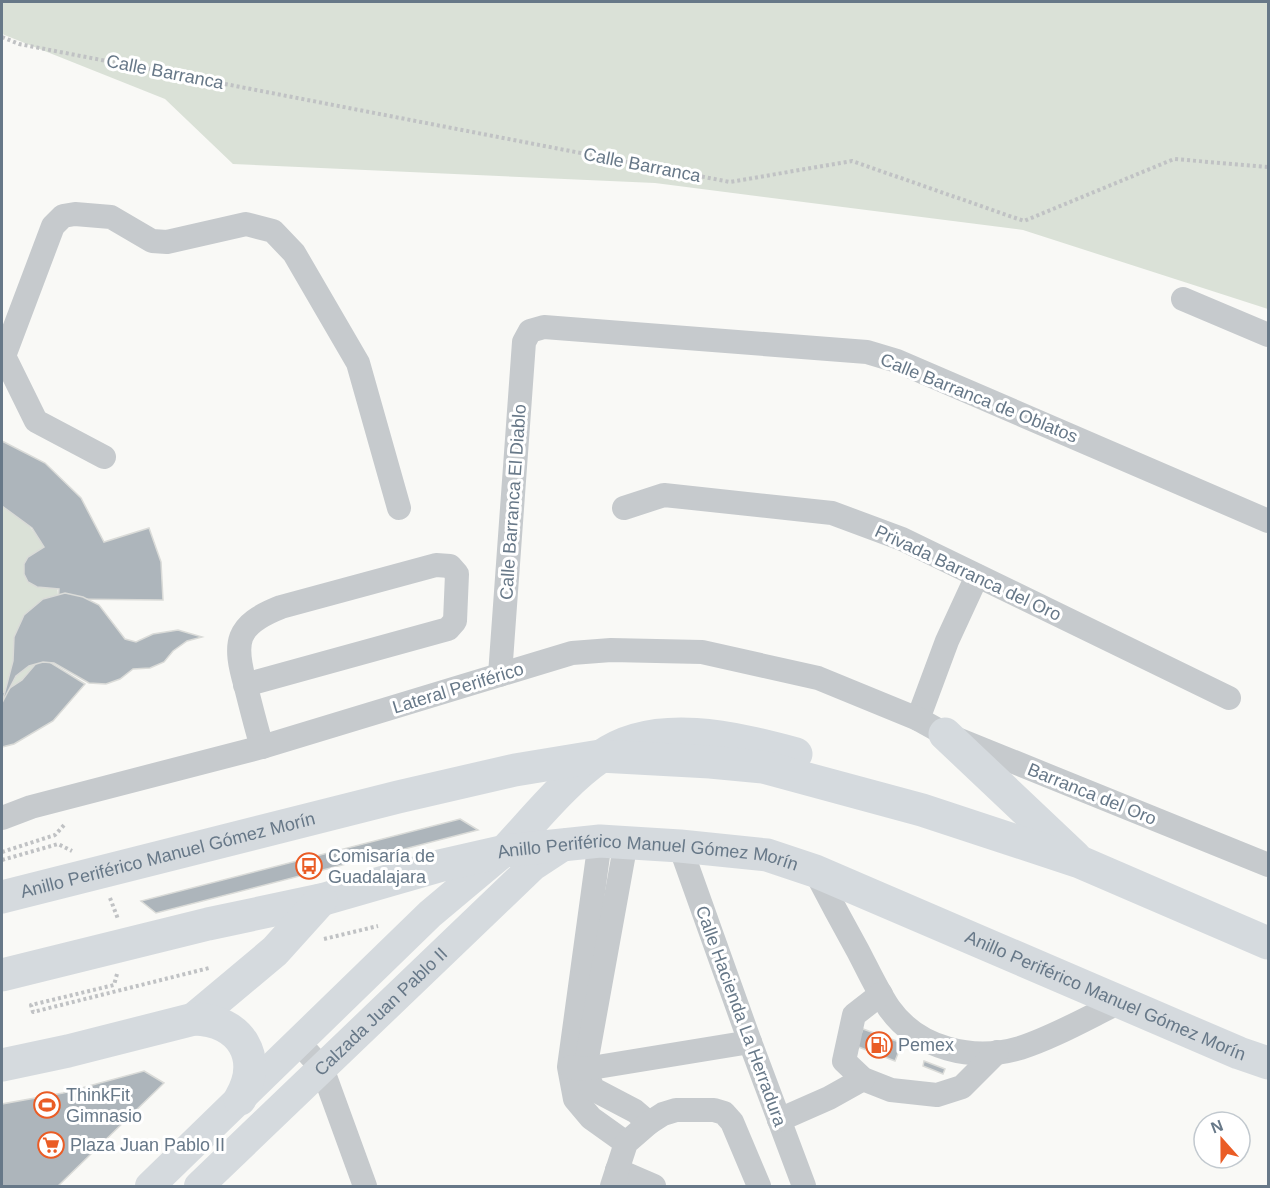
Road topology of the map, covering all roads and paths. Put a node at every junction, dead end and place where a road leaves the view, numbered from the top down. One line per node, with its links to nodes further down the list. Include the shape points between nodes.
1 (2, 37): 2 (path, Calle Barranca, via 30,46 730,182 852,161 1024,221 1174,159)
2 (1269, 167)
3 (1183, 299): 5 (street)
4 (530, 331): 10 (street, Calle Barranca de Oblatos, via 544,327 867,352 897,361); 12 (street, Calle Barranca El Diablo, via 524,342)
5 (1269, 335)
6 (3, 355): 7 (street, via 36,421); 8 (street, via 53,226 63,216 111,217 152,241 167,242 246,224 273,231 294,253 358,363)
7 (104, 457)
8 (399, 508)
9 (624, 508): 11 (street, Privada Barranca del Oro, via 664,495 832,513 902,539)
10 (1269, 520)
11 (977, 576): 14 (street, Privada Barranca del Oro); 15 (street, via 947,641)
12 (500, 675): 15 (street, Lateral Periférico, via 572,653 702,651 818,678); 16 (street, Lateral Periférico)
13 (245, 685): 13 (street, via 238,645 246,628 260,615 436,565 450,566 457,574 454,621 448,629); 16 (street)
14 (1228, 698)
15 (931, 727): 29 (highway); 30 (street, Barranca del Oro)
16 (262, 747): 18 (street, Lateral Periférico)
17 (600, 756): 25 (highway); 29 (highway, Anillo Periférico Manuel Gómez Morín, via 763,767 922,810); 33 (highway, Anillo Periférico Manuel Gómez Morín, via 515,770 398,797)
18 (69, 797): 19 (street, Lateral Periférico); 26 (path, via 74,815 55,835)
19 (31, 807): 20 (street); 21 (street, Lateral Periférico)
20 (2, 810)
21 (2, 819)
22 (613, 842): 23 (highway, Anillo Periférico Manuel Gómez Morín); 24 (highway, Anillo Periférico Manuel Gómez Morín); 51 (street)
23 (568, 843): 25 (highway, Anillo Periférico Manuel Gómez Morín); 50 (main road, Calzada Juan Pablo II, via 533,866)
24 (680, 846): 31 (highway, Anillo Periférico Manuel Gómez Morín, via 767,855); 46 (street, Calle Hacienda La Herradura)
25 (505, 850): 34 (highway, Anillo Periférico Manuel Gómez Morín); 45 (main road, Calzada Juan Pablo II, via 430,914)
26 (2, 852)
27 (78, 856): 28 (path, via 57,844)
28 (2, 860)
29 (1080, 862): 38 (highway, Anillo Periférico Manuel Gómez Morín)
30 (1269, 865)
31 (815, 871): 42 (street); 43 (highway, Anillo Periférico Manuel Gómez Morín)
32 (108, 891): 36 (path)
33 (2, 897)
34 (321, 900): 41 (highway, Anillo Periférico Manuel Gómez Morín); 44 (highway, via 275,951)
35 (386, 925): 37 (path)
36 (120, 927)
37 (319, 941)
38 (1269, 942)
39 (119, 966): 40 (path, via 114,985 31,1005 33,1012)
40 (217, 966)
41 (2, 975)
42 (880, 994): 47 (street, via 902,1022 931,1042 963,1053); 53 (street, via 854,1015 844,1061)
43 (1120, 1002): 47 (street, via 1039,1041); 48 (highway, Anillo Periférico Manuel Gómez Morín)
44 (194, 1019): 49 (highway); 54 (highway, via 219,1022 231,1029 245,1047 250,1068)
45 (298, 1042): 50 (street); 54 (main road, Calzada Juan Pablo II)
46 (750, 1042): 51 (street); 55 (street, Calle Hacienda La Herradura)
47 (998, 1053): 53 (street, via 962,1087 937,1095 891,1090)
48 (1254, 1058): 52 (street)
49 (2, 1065)
50 (322, 1068): 60 (main road, Calzada Juan Pablo II); 61 (street)
51 (577, 1068): 56 (street, via 593,1089); 57 (street, via 575,1099 591,1118)
52 (1269, 1073)
53 (863, 1079): 55 (street)
54 (240, 1099): 59 (main road, Calzada Juan Pablo II)
55 (779, 1120): 64 (street, Calle Hacienda La Herradura)
56 (649, 1123): 57 (street); 63 (street, via 676,1110 724,1113 732,1122)
57 (626, 1143): 58 (street)
58 (614, 1178): 62 (street)
59 (150, 1186)
60 (199, 1186)
61 (365, 1186)
62 (654, 1186)
63 (759, 1186)
64 (804, 1186)

